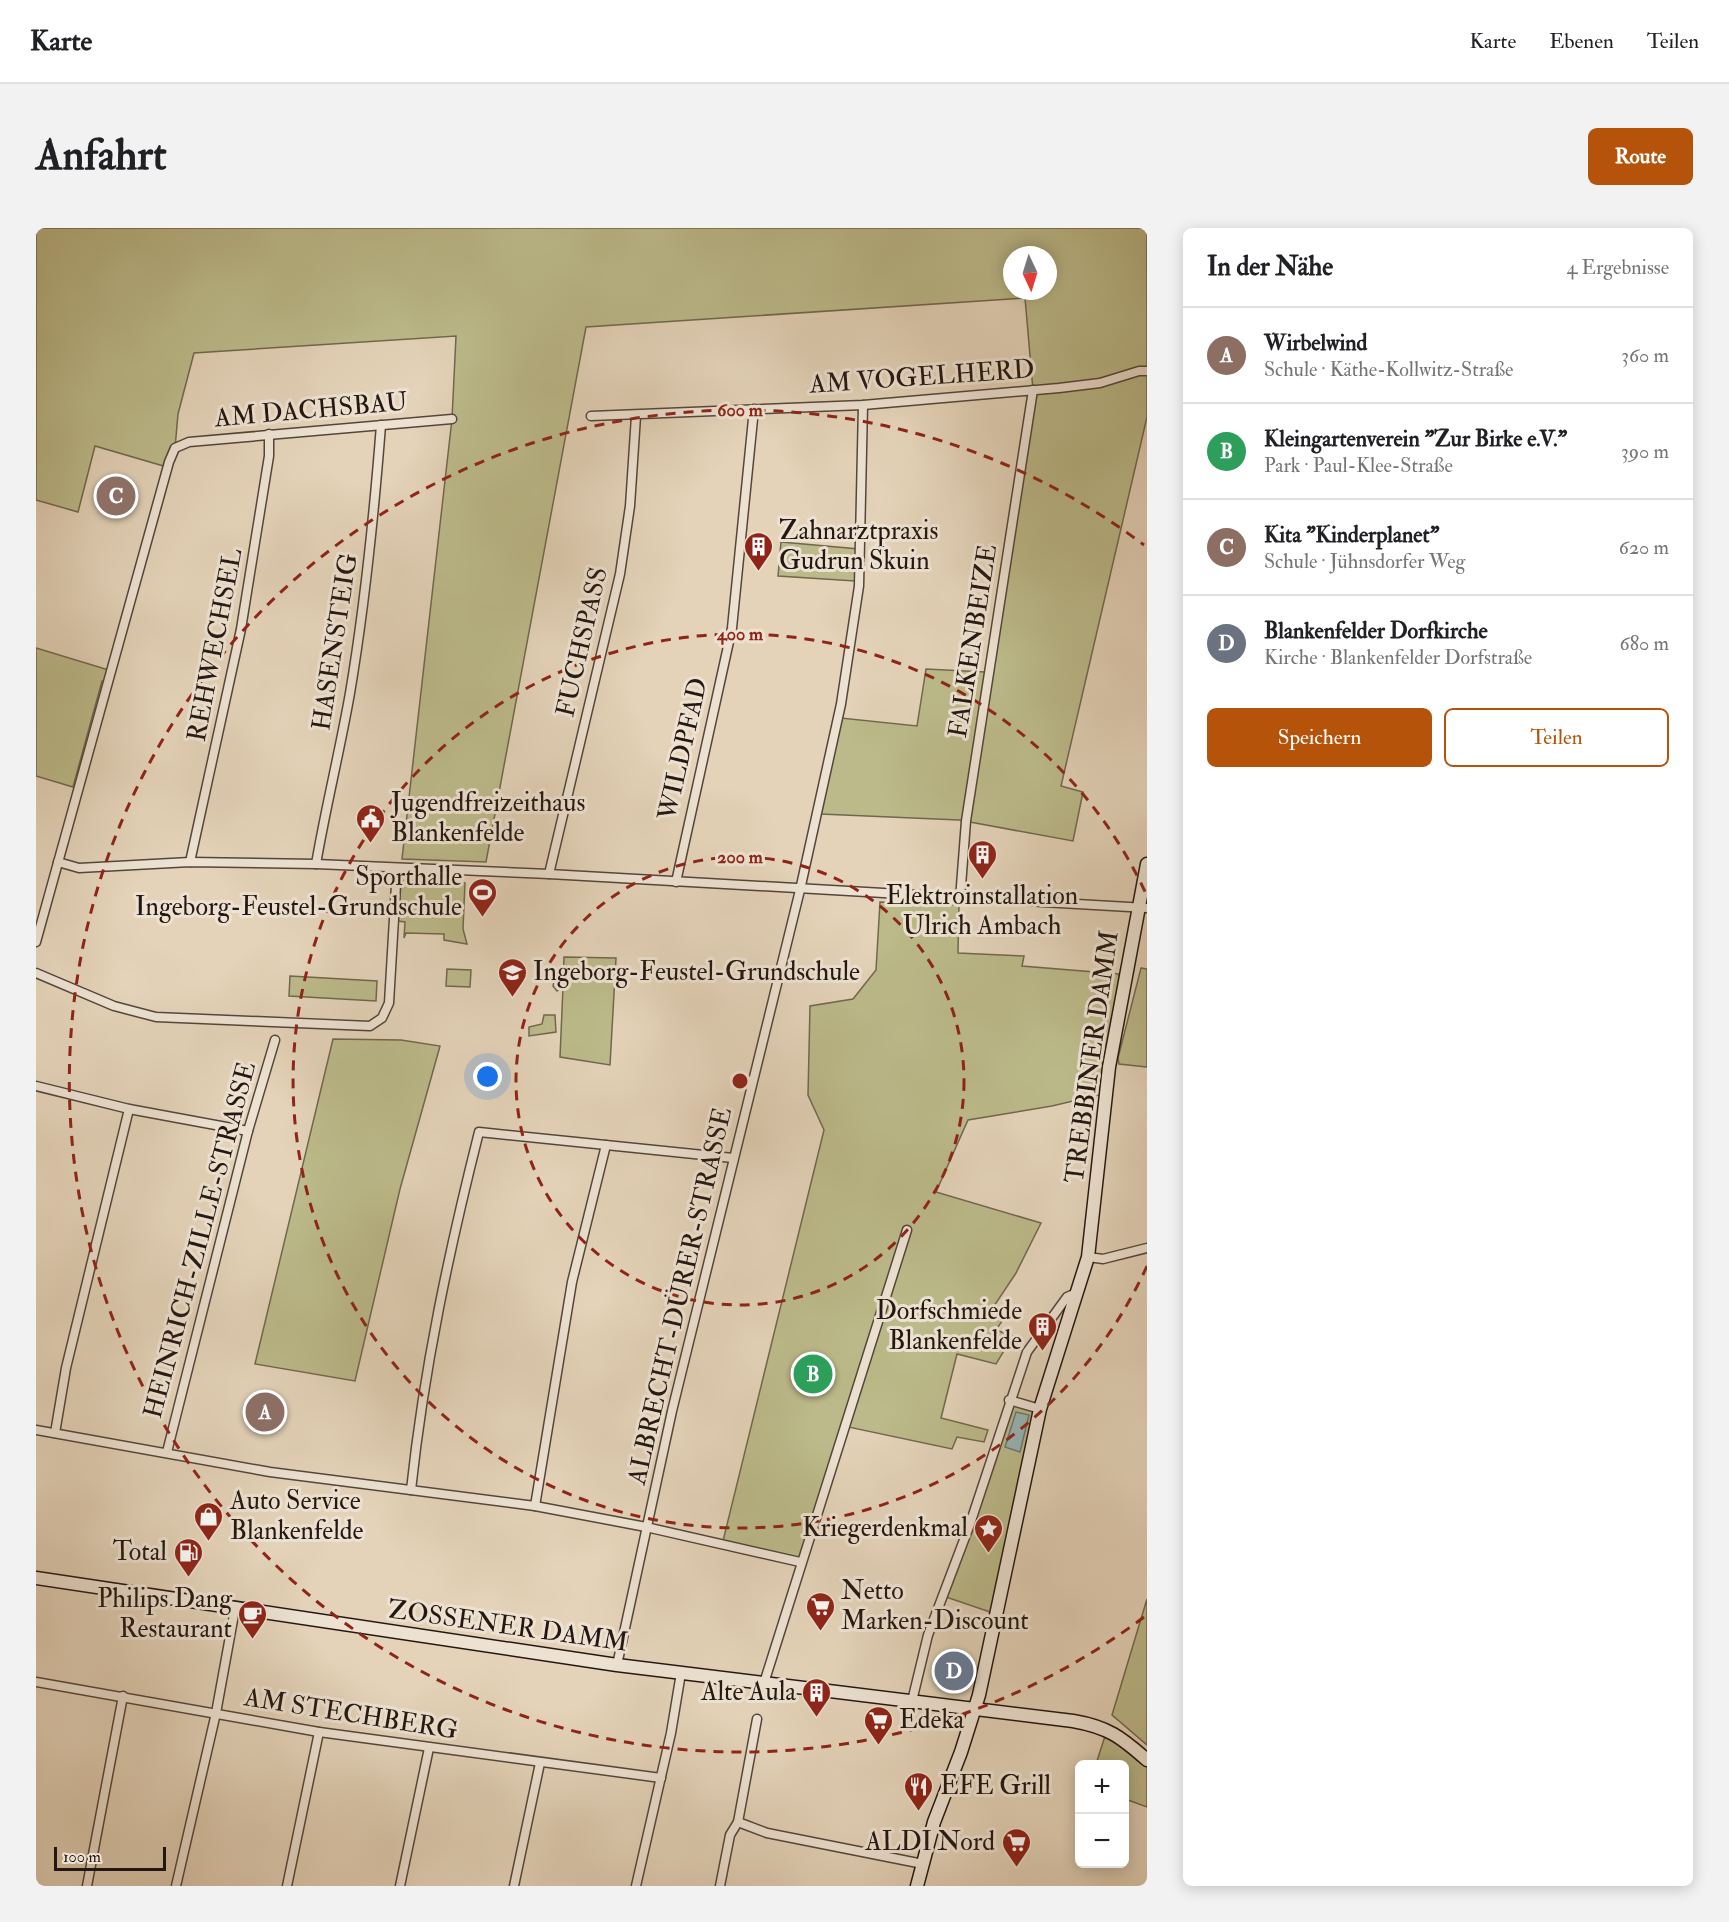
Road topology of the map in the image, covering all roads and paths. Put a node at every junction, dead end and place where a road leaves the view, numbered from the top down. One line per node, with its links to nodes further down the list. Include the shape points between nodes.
1 (1147, 371): 2 (street, AM VOGELHERD, via 1100,383)
2 (1033, 390): 3 (street, AM VOGELHERD); 18 (street, FALKENBEIZE, via 966,821)
3 (862, 405): 4 (street, AM VOGELHERD); 17 (street, ALBRECHT-DÜRER-STRASSE, via 857,604 841,704)
4 (754, 409): 6 (street, AM VOGELHERD); 16 (street, WILDPFAD, via 732,628)
5 (591, 416): 6 (street, AM VOGELHERD)
6 (636, 416): 15 (street, FUCHSPASS, via 630,506 620,574)
7 (452, 419): 8 (street, AM DACHSBAU)
8 (381, 425): 9 (street, AM DACHSBAU); 12 (street, HASENSTEIG, via 362,613)
9 (269, 434): 10 (street, AM DACHSBAU, via 189,441 175,448); 11 (street, REHWECHSEL, via 268,467 241,629)
10 (58, 862): 11 (street, via 79,867); 20 (street)
11 (190, 862): 12 (street)
12 (316, 864): 14 (street)
13 (1147, 864): 19 (main road, TREBBINER DAMM)
14 (397, 868): 15 (street); 21 (street, via 389,1003 382,1018 370,1026 156,1017 114,1006)
15 (549, 874): 16 (street)
16 (676, 882): 17 (street)
17 (800, 890): 18 (street); 27 (street, ALBRECHT-DÜRER-STRASSE)
18 (960, 899): 19 (street)
19 (1142, 908): 30 (main road, TREBBINER DAMM, via 1109,1067)
20 (36, 942)
21 (36, 973)
22 (275, 1040): 25 (street, HEINRICH-ZILLE-STRASSE)
23 (36, 1086): 24 (street)
24 (129, 1109): 25 (street); 35 (street, via 86,1279)
25 (248, 1131): 36 (street, HEINRICH-ZILLE-STRASSE)
26 (606, 1145): 27 (street); 37 (street, via 479,1132 449,1249 427,1361); 38 (street, via 572,1282)
27 (733, 1158): 39 (street, ALBRECHT-DÜRER-STRASSE)
28 (907, 1230): 40 (street)
29 (1147, 1248): 30 (street, via 1103,1259)
30 (1088, 1257): 31 (main road, TREBBINER DAMM)
31 (1074, 1294): 32 (street, via 1067,1297 1027,1352); 33 (main road, TREBBINER DAMM)
32 (1009, 1400): 33 (street); 48 (street, via 970,1524 928,1635)
33 (1040, 1409): 49 (main road, TREBBINER DAMM)
34 (36, 1430): 35 (street)
35 (55, 1433): 36 (street)
36 (167, 1452): 37 (street, via 270,1472)
37 (411, 1490): 38 (street)
38 (535, 1506): 39 (street)
39 (646, 1527): 40 (street); 43 (street, ALBRECHT-DÜRER-STRASSE)
40 (800, 1562): 46 (street)
41 (36, 1578): 42 (main road, ZOSSENER DAMM)
42 (235, 1609): 43 (main road, ZOSSENER DAMM); 50 (street)
43 (617, 1665): 44 (main road, ZOSSENER DAMM)
44 (681, 1673): 46 (main road, ZOSSENER DAMM); 56 (street)
45 (36, 1682): 47 (street, AM STECHBERG)
46 (764, 1683): 48 (main road, ZOSSENER DAMM)
47 (123, 1696): 50 (street, AM STECHBERG); 59 (street)
48 (912, 1701): 49 (main road, ZOSSENER DAMM)
49 (975, 1709): 54 (main road, ZOSSENER DAMM, via 1092,1724 1120,1736); 58 (main road, TREBBINER DAMM)
50 (216, 1713): 52 (street, AM STECHBERG); 60 (street)
51 (757, 1719): 57 (street)
52 (319, 1732): 53 (street, AM STECHBERG); 61 (street)
53 (429, 1748): 55 (street, AM STECHBERG); 62 (street)
54 (1147, 1760)
55 (540, 1763): 56 (street, AM STECHBERG); 63 (street)
56 (661, 1778): 64 (street)
57 (738, 1822): 58 (street, via 766,1833); 65 (street, via 730,1835)
58 (923, 1864): 66 (main road, TREBBINER DAMM)
59 (87, 1886)
60 (176, 1886)
61 (287, 1886)
62 (399, 1886)
63 (514, 1886)
64 (636, 1886)
65 (720, 1886)
66 (917, 1886)

